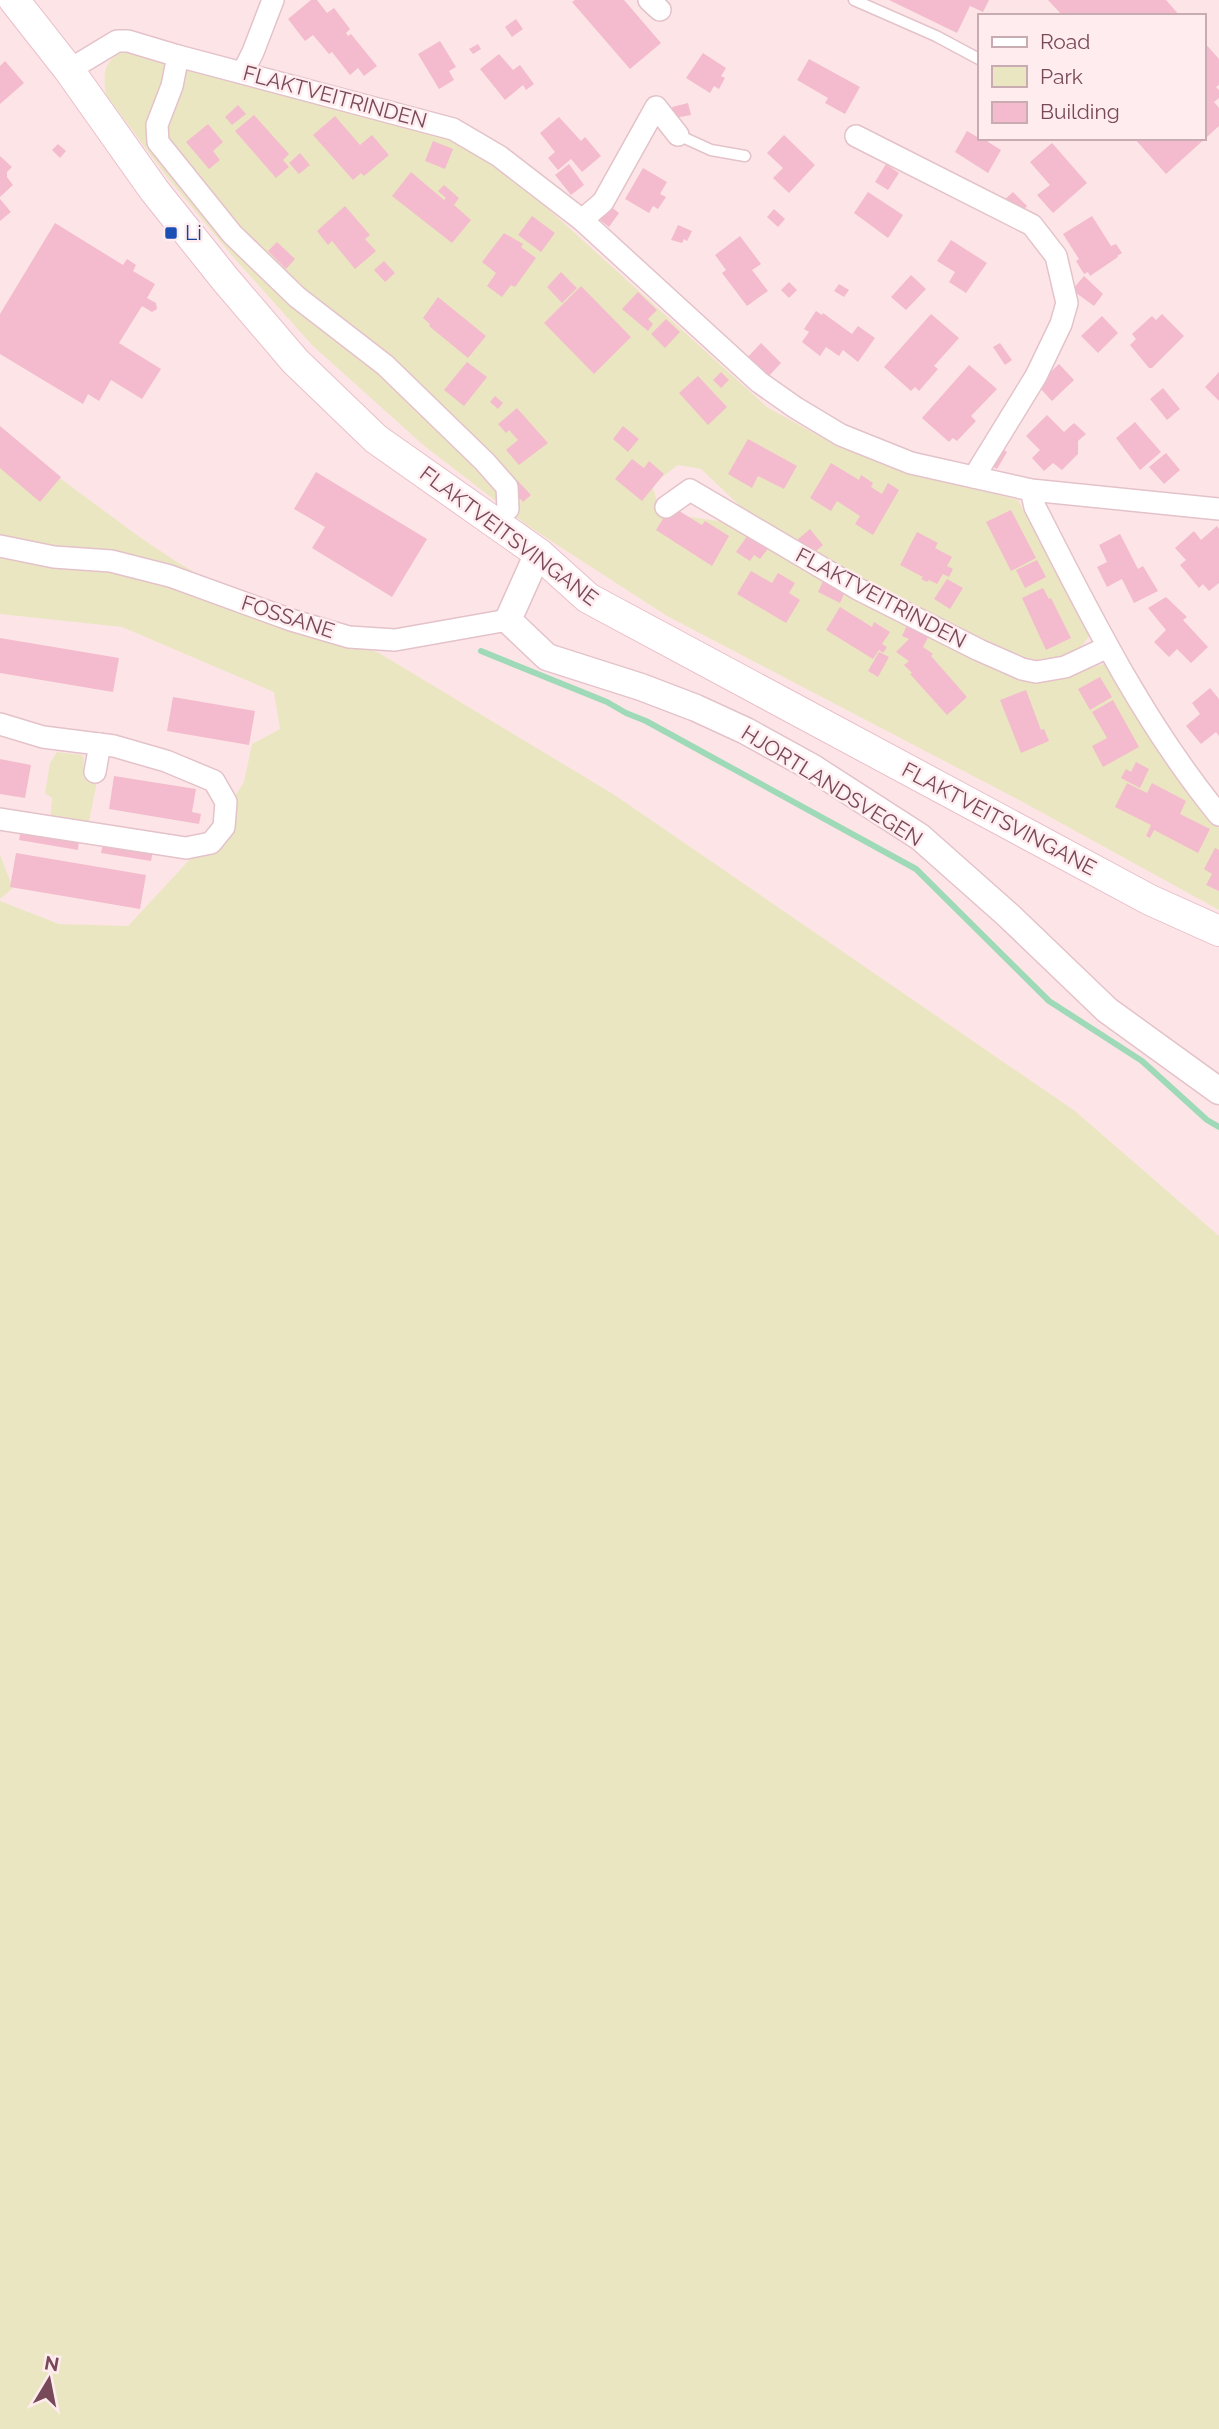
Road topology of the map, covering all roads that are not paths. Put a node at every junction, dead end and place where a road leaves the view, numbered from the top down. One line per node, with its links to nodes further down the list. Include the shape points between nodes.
1 (14, 0): 6 (main road, FLAKTVEITSVINGANE)
2 (273, 0): 7 (street)
3 (855, 0): 5 (lane)
4 (178, 56): 6 (street, FLAKTVEITRINDEN, via 117,41); 7 (street, FLAKTVEITRINDEN); 15 (street, FLAKTVEITSVINGANE, via 157,125 158,142 232,234 297,297 385,365 485,462 507,487)
5 (978, 58)
6 (69, 70): 18 (main road, FLAKTVEITSVINGANE, via 154,191 296,361 376,439)
7 (243, 72): 11 (street, FLAKTVEITRINDEN, via 453,129 499,156)
8 (678, 135): 10 (lane, via 711,150); 11 (street, via 656,107 603,202)
9 (856, 136): 12 (street, via 1032,225 1056,256 1067,303 1061,324 1036,376)
10 (745, 156)
11 (582, 220): 12 (street, FLAKTVEITRINDEN, via 759,382 796,408 841,435 911,463)
12 (974, 477): 13 (street, FLAKTVEITRINDEN)
13 (1031, 490): 16 (street, FLAKTVEITRINDEN); 20 (street, via 1035,507)
14 (666, 507): 20 (street, FLAKTVEITRINDEN, via 690,490 858,589 1022,669 1065,667)
15 (508, 509)
16 (1219, 509)
17 (0, 546): 19 (street, FOSSANE, via 54,557 111,561 158,573 349,637 395,640)
18 (538, 553): 19 (street); 26 (main road, FLAKTVEITSVINGANE, via 588,598 660,638 1150,900)
19 (508, 620): 27 (street, HJORTLANDSVEGEN, via 547,657 641,687 746,731 920,837 1107,1010)
20 (1108, 647): 24 (street, via 1172,752)
21 (0, 724): 22 (street, via 43,737)
22 (100, 744): 23 (street); 25 (street, via 166,761 214,781 226,802 225,827 211,844 187,848)
23 (95, 772)
24 (1219, 815)
25 (0, 819)
26 (1219, 931)
27 (1219, 1091)

